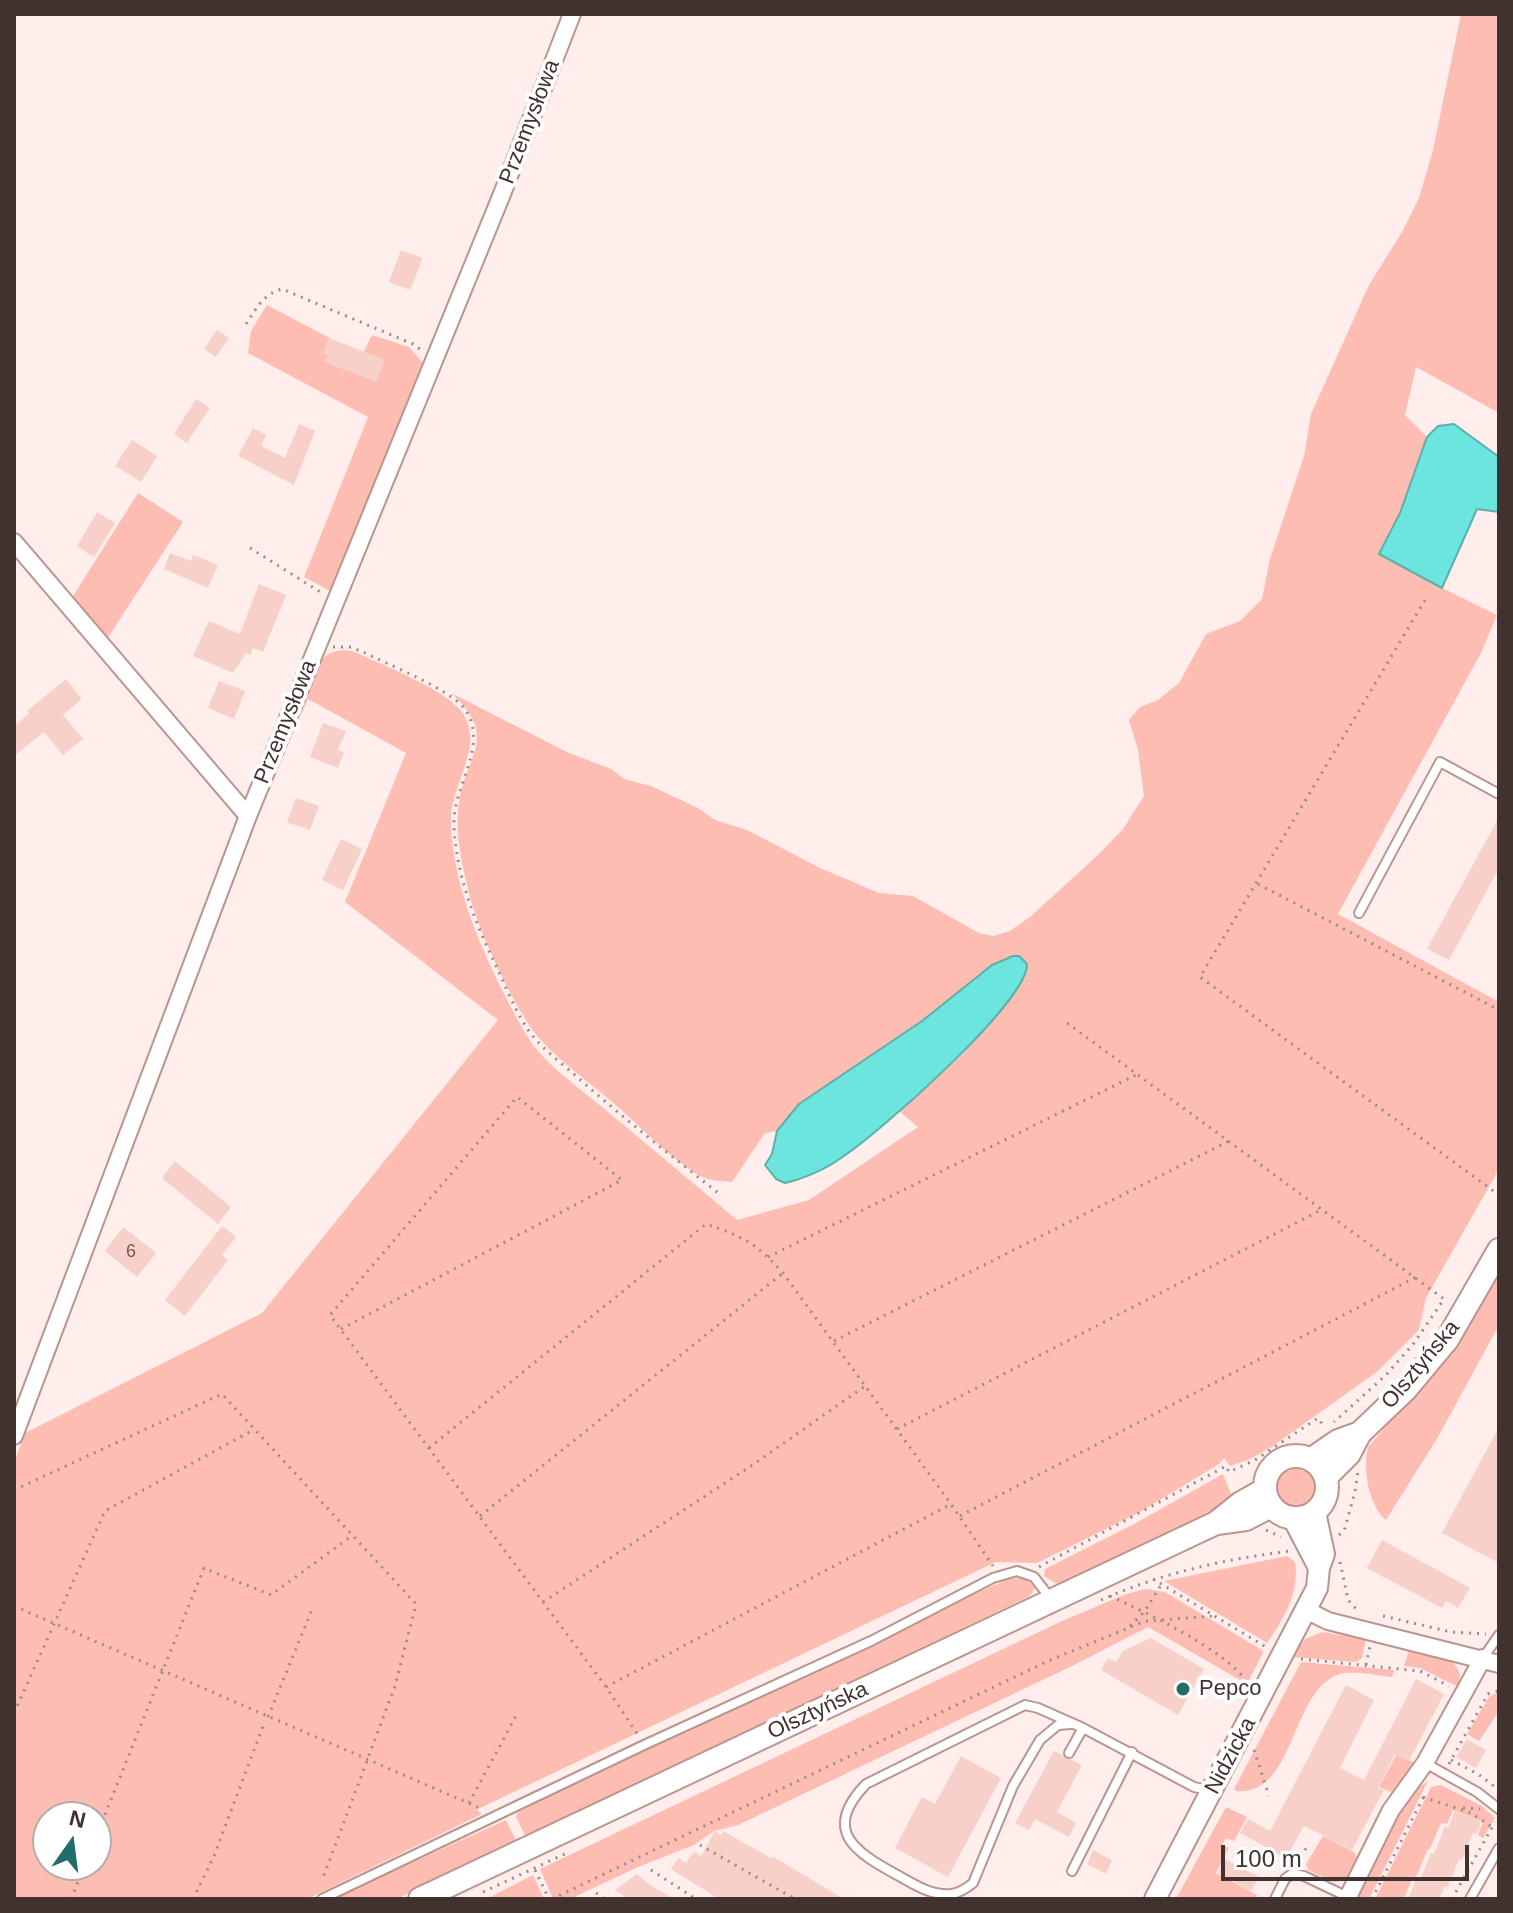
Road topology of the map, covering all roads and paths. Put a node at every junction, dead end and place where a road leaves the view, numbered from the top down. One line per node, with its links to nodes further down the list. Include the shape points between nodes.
1 (572, 14): 3 (street, Przemysłowa)
2 (246, 324): 3 (path, via 261,301 282,289 413,344)
3 (432, 365): 7 (street, Przemysłowa)
4 (14, 542): 10 (street)
5 (250, 548): 7 (path)
6 (1425, 600): 11 (path)
7 (335, 601): 8 (street, Przemysłowa)
8 (315, 652): 10 (street, Przemysłowa); 18 (path, via 339,646 363,652 464,709 474,741 456,803 457,847 473,916 525,1026 597,1094)
9 (1499, 794): 12 (lane, via 1440,762)
10 (248, 816): 32 (street, Przemysłowa)
11 (1256, 883): 13 (path); 17 (path, via 1200,977)
12 (1359, 913)
13 (1499, 1010)
14 (1067, 1023): 15 (path)
15 (1138, 1074): 16 (path); 21 (path)
16 (1229, 1141): 19 (path); 25 (path)
17 (1499, 1195)
18 (722, 1196)
19 (1323, 1209): 23 (path); 28 (path)
20 (1499, 1250): 31 (main road, Olsztyńska, via 1447,1340)
21 (768, 1257): 22 (path); 33 (path, via 740,1236 706,1224)
22 (783, 1273): 25 (path); 41 (path)
23 (1416, 1277): 27 (path, via 1444,1299 1414,1343); 42 (path)
24 (341, 1329): 24 (path, via 330,1315 517,1097 622,1180); 33 (path)
25 (834, 1341): 26 (path)
26 (865, 1386): 28 (path); 56 (path)
27 (1357, 1401)
28 (897, 1429): 39 (path)
29 (1326, 1429): 52 (path, via 1318,1418 1255,1460 1229,1472 1226,1466 1036,1569)
30 (253, 1430): 37 (path, via 222,1394); 45 (path); 65 (path, via 105,1511)
31 (1360, 1433): 34 (main road, Olsztyńska); 36 (main road, Olsztyńska, via 1349,1454)
32 (14, 1436)
33 (429, 1448): 41 (path)
34 (1312, 1459): 36 (main road); 38 (main road, via 1283,1458 1269,1471)
35 (1354, 1462): 46 (path, via 1355,1492 1344,1531)
36 (1326, 1477): 40 (main road, via 1326,1496)
37 (14, 1490)
38 (1268, 1498): 43 (main road, via 1277,1512); 55 (main road, Olsztyńska, via 1246,1519 1216,1523)
39 (951, 1504): 42 (path); 72 (path)
40 (1315, 1512): 43 (main road); 50 (street, Nidzicka, via 1324,1543)
41 (479, 1516): 56 (path)
42 (960, 1516): 51 (path)
43 (1293, 1518): 50 (street)
44 (1260, 1529): 48 (path, via 1280,1536)
45 (354, 1534): 70 (path, via 271,1595 204,1568); 84 (path, via 416,1604 395,1686)
46 (1336, 1538)
47 (1295, 1550): 48 (path)
48 (1286, 1551): 53 (path, via 1153,1579)
49 (1339, 1554): 61 (path, via 1348,1600)
50 (1319, 1568): 59 (street, Nidzicka)
51 (999, 1576): 52 (lane, via 1017,1571); 80 (lane)
52 (1034, 1577): 55 (lane)
53 (1161, 1585): 60 (path); 63 (path)
54 (1110, 1596): 60 (path)
55 (1052, 1600): 113 (main road, Olsztyńska)
56 (543, 1602): 72 (path)
57 (14, 1606): 65 (path)
58 (313, 1607): 77 (path)
59 (1308, 1611): 68 (street, Nidzicka); 69 (street, via 1328,1621)
60 (1144, 1612): 64 (path); 66 (path)
61 (1366, 1612)
62 (1376, 1615): 67 (path, via 1451,1632)
63 (1214, 1616): 64 (path); 68 (path)
64 (1161, 1619): 66 (path); 71 (path, via 1230,1664)
65 (56, 1623): 70 (path); 75 (path)
66 (1128, 1628): 114 (path, via 940,1711)
67 (1498, 1636): 69 (lane)
68 (1283, 1656): 74 (path, via 1297,1663 1299,1659 1420,1671); 89 (street, Nidzicka)
69 (1491, 1661): 74 (street)
70 (162, 1669): 77 (path); 92 (path)
71 (1249, 1684)
72 (606, 1687): 80 (path)
73 (1499, 1691): 85 (path, via 1488,1694)
74 (1462, 1694): 86 (street)
75 (14, 1713)
76 (517, 1714): 94 (path)
77 (267, 1719): 84 (path); 111 (path)
78 (1071, 1724): 78 (lane, via 1038,1708 1017,1707 866,1784 845,1814 852,1844 869,1860 924,1890 952,1894 965,1889 973,1883 1013,1786 1040,1740 1058,1725); 79 (lane)
79 (1083, 1728): 81 (lane); 82 (lane)
80 (644, 1745): 97 (lane)
81 (1132, 1752): 89 (lane, via 1167,1774); 103 (lane)
82 (1069, 1753)
83 (1247, 1758): 90 (path, via 1253,1746)
84 (367, 1759): 94 (path); 105 (path)
85 (1451, 1760): 87 (path); 88 (path)
86 (1425, 1763): 87 (lane); 110 (street, via 1391,1810)
87 (1444, 1774): 91 (path, via 1429,1784); 96 (lane)
88 (1499, 1790)
89 (1212, 1791): 118 (street, Nidzicka)
90 (1269, 1796)
91 (1423, 1797): 95 (path); 120 (path)
92 (110, 1801)
93 (1478, 1801): 95 (path, via 1487,1808)
94 (469, 1803): 97 (path)
95 (1460, 1808): 98 (path)
96 (1498, 1813): 98 (path)
97 (496, 1816): 112 (lane)
98 (1492, 1827): 109 (path)
99 (1309, 1843): 104 (path)
100 (700, 1845): 117 (path)
101 (1499, 1848): 122 (lane)
102 (651, 1870): 116 (path)
103 (1072, 1871)
104 (1293, 1873): 110 (lane); 119 (lane)
105 (323, 1878)
106 (539, 1879): 114 (path)
107 (596, 1893): 115 (path)
108 (1449, 1893): 109 (path)
109 (1453, 1897): 121 (path)
110 (1347, 1898)
111 (193, 1899)
112 (322, 1899)
113 (420, 1899)
114 (550, 1899)
115 (605, 1899)
116 (696, 1899)
117 (795, 1899)
118 (1155, 1899)
119 (1275, 1899)
120 (1372, 1899)
121 (1462, 1899)
122 (1470, 1899)

